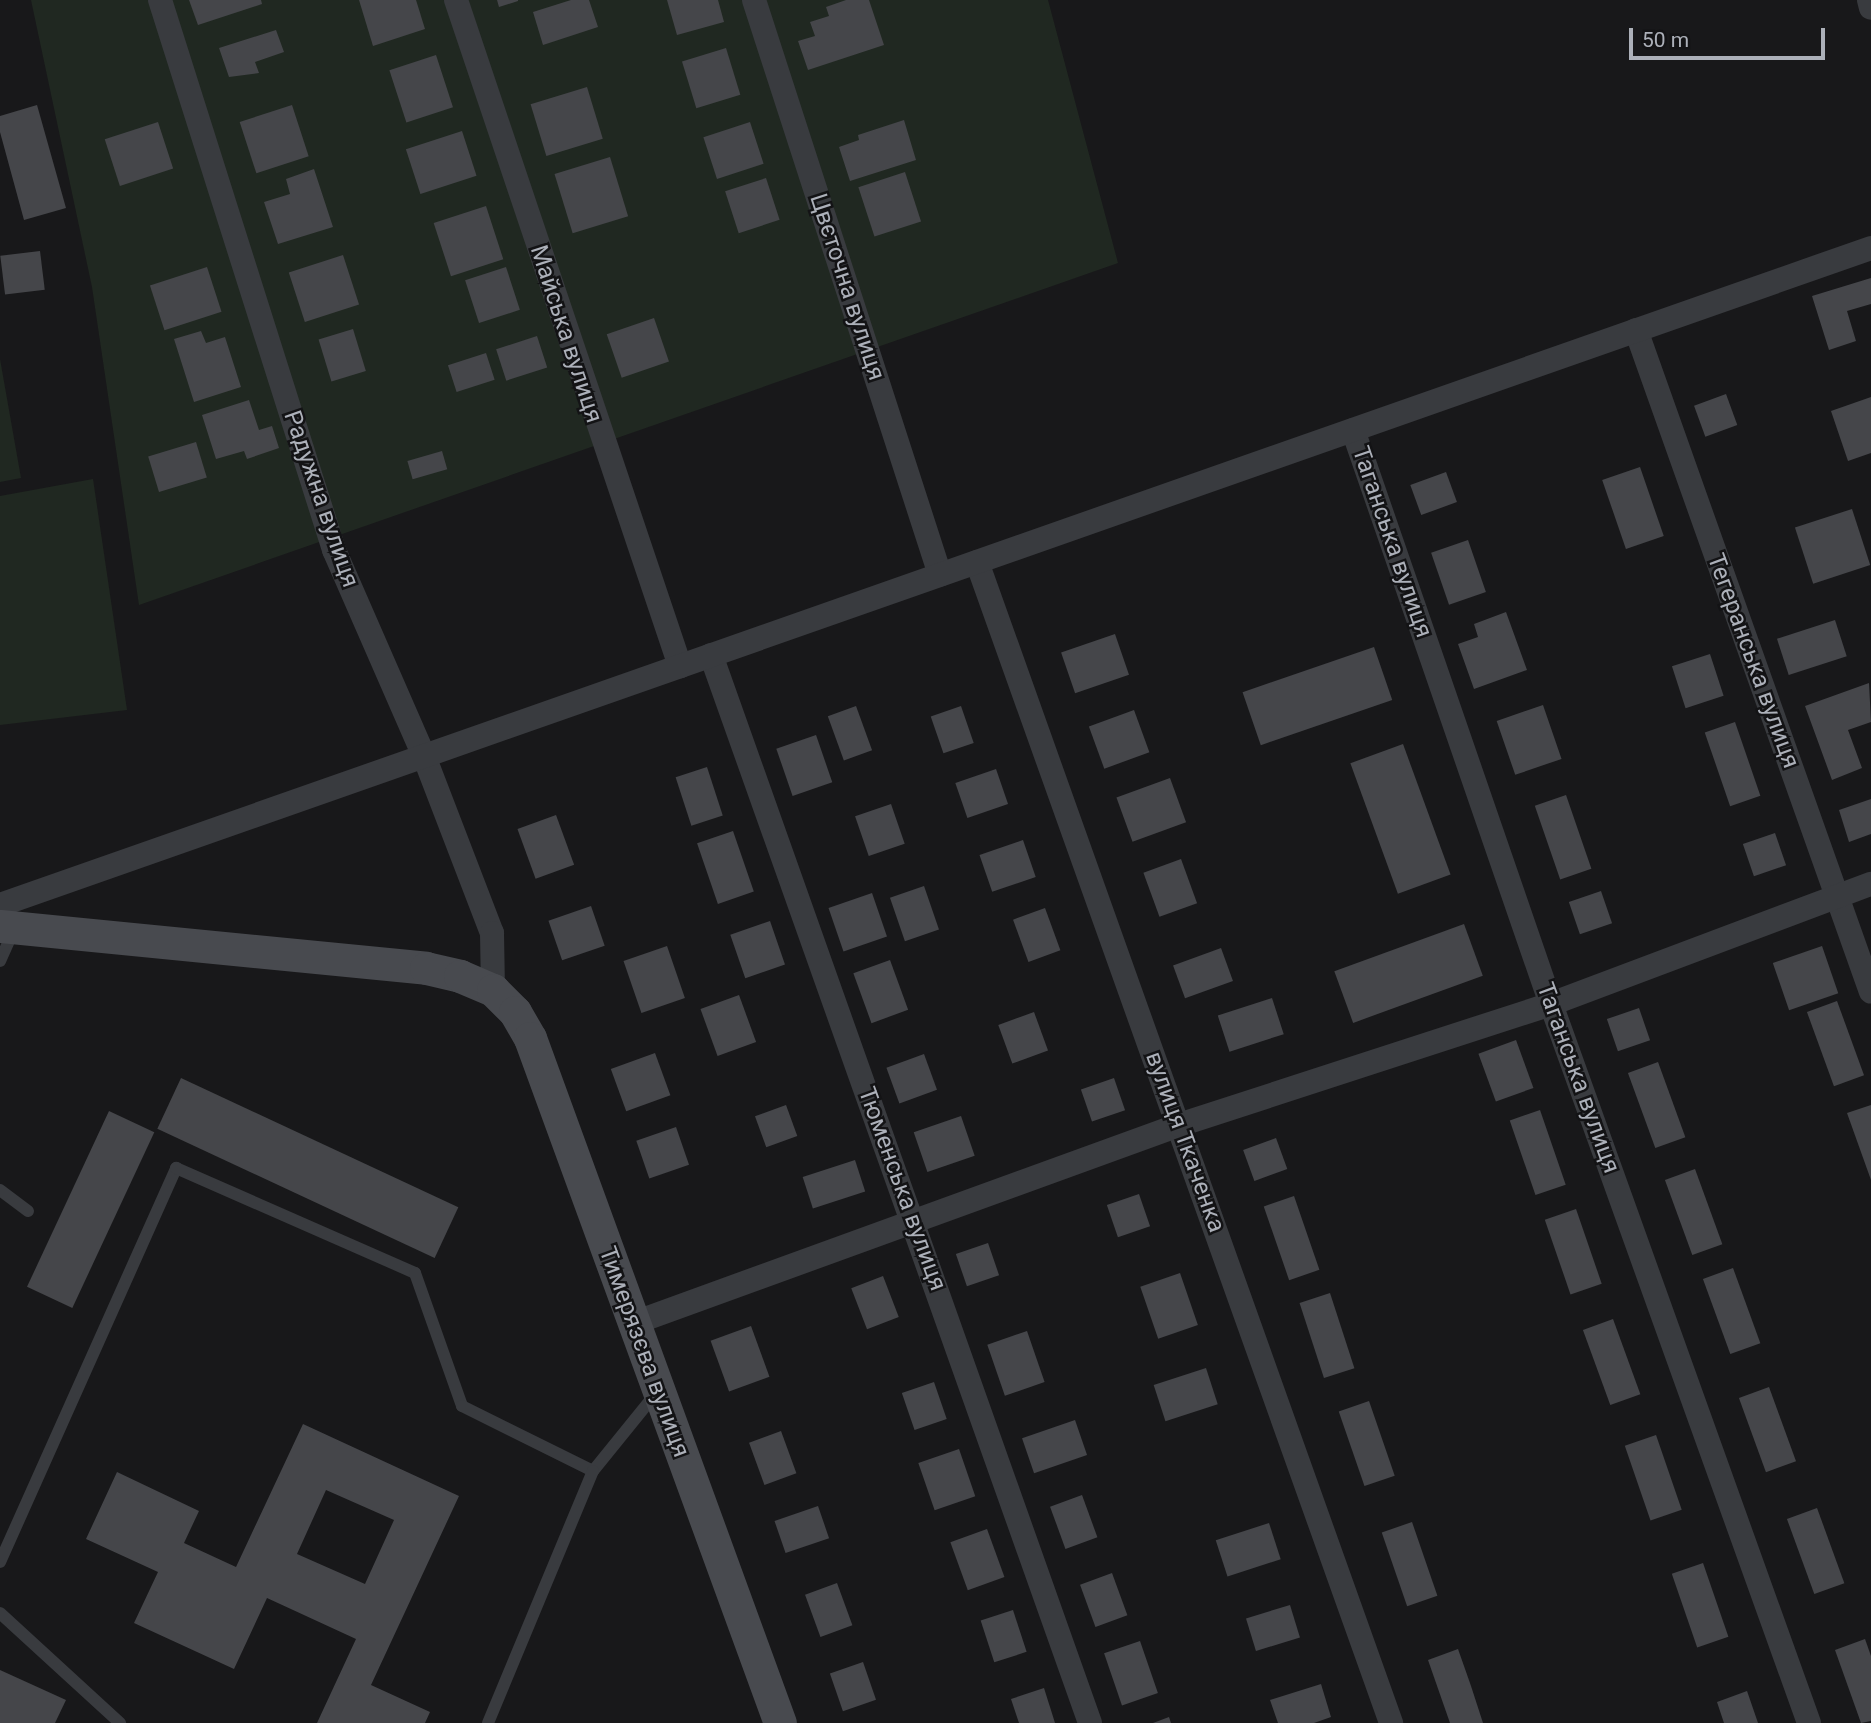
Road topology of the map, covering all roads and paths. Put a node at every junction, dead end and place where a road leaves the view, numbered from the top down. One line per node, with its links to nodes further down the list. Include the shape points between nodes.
1 (160, 0): 13 (street, Радужна вулиця, via 334,550)
2 (456, 0): 12 (street, Майська вулиця)
3 (754, 0): 10 (street, Цвєточна вулиця)
4 (1869, 0): 5 (street)
5 (1871, 8)
6 (1871, 248): 7 (street)
7 (1636, 330): 8 (street); 15 (street, Тегеранська вулиця)
8 (1353, 430): 9 (street); 20 (street, Таганська вулиця)
9 (978, 562): 10 (street); 21 (street, вулиця Ткаченка)
10 (940, 575): 11 (street)
11 (711, 655): 12 (street); 24 (street, Тюменська вулиця)
12 (680, 666): 13 (street)
13 (424, 756): 16 (street); 18 (street, Радужна вулиця, via 492,933)
14 (1871, 884): 15 (street)
15 (1837, 897): 19 (street, Тегеранська вулиця); 20 (street)
16 (5, 920): 17 (lane); 18 (street, via 426,968)
17 (0, 961)
18 (493, 990): 25 (street, Тимерязєва вулиця, via 515,1012 530,1038)
19 (1871, 992)
20 (1551, 1004): 21 (street); 35 (street, Таганська вулиця)
21 (1179, 1125): 24 (street); 34 (street, вулиця Ткаченка)
22 (0, 1190): 23 (lane)
23 (29, 1211)
24 (914, 1219): 25 (street); 33 (street, Тюменська вулиця)
25 (634, 1323): 26 (street, Тимерязєва вулиця)
26 (657, 1392): 27 (lane); 32 (street, Тимерязєва вулиця)
27 (593, 1471): 28 (lane, via 462,1406 415,1273 176,1168); 31 (lane)
28 (0, 1562)
29 (0, 1612): 30 (lane)
30 (120, 1723)
31 (488, 1723)
32 (780, 1723)
33 (1090, 1723)
34 (1391, 1723)
35 (1810, 1723)

